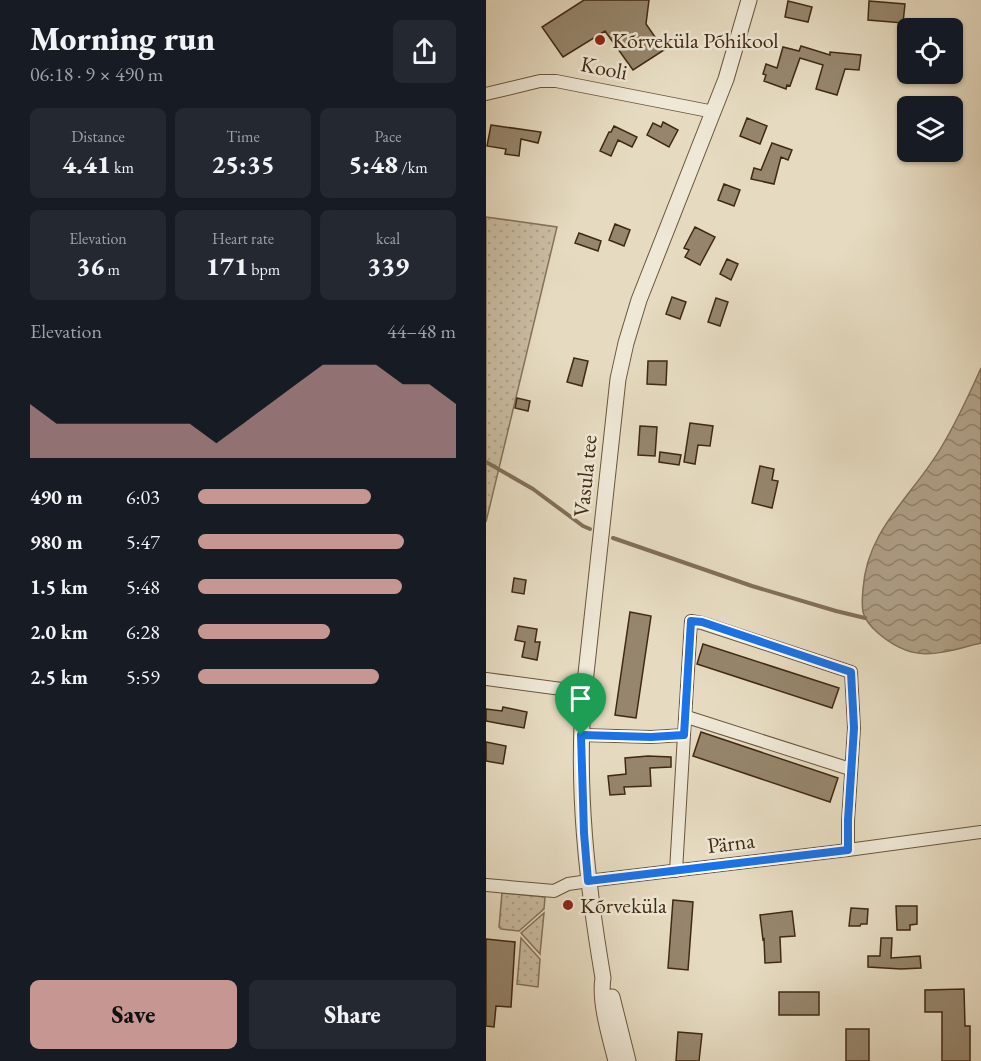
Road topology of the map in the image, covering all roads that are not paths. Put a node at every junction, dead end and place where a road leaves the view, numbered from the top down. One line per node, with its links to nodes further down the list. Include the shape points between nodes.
1 (749, 0): 3 (street, Vasula tee)
2 (486, 94): 3 (street, Kooli, via 556,81)
3 (714, 112): 5 (street, Vasula tee, via 639,300 620,370)
4 (486, 679): 5 (street)
5 (584, 692): 7 (street, Vasula tee)
6 (687, 717): 8 (street); 9 (street); 9 (street, via 691,621 702,622 851,672 854,728)
7 (581, 735): 8 (street); 13 (street, Vasula tee)
8 (684, 735): 12 (street)
9 (850, 769): 11 (street)
10 (981, 832): 11 (street, Pärna)
11 (848, 850): 12 (street, Pärna)
12 (676, 871): 13 (street, Pärna)
13 (588, 881): 14 (street, Pärna, via 554,891); 15 (street, Vasula tee)
14 (486, 885)
15 (603, 978): 16 (street, Vasula tee); 17 (street, Vasula tee, via 609,986)
16 (616, 1061)
17 (628, 1061)

